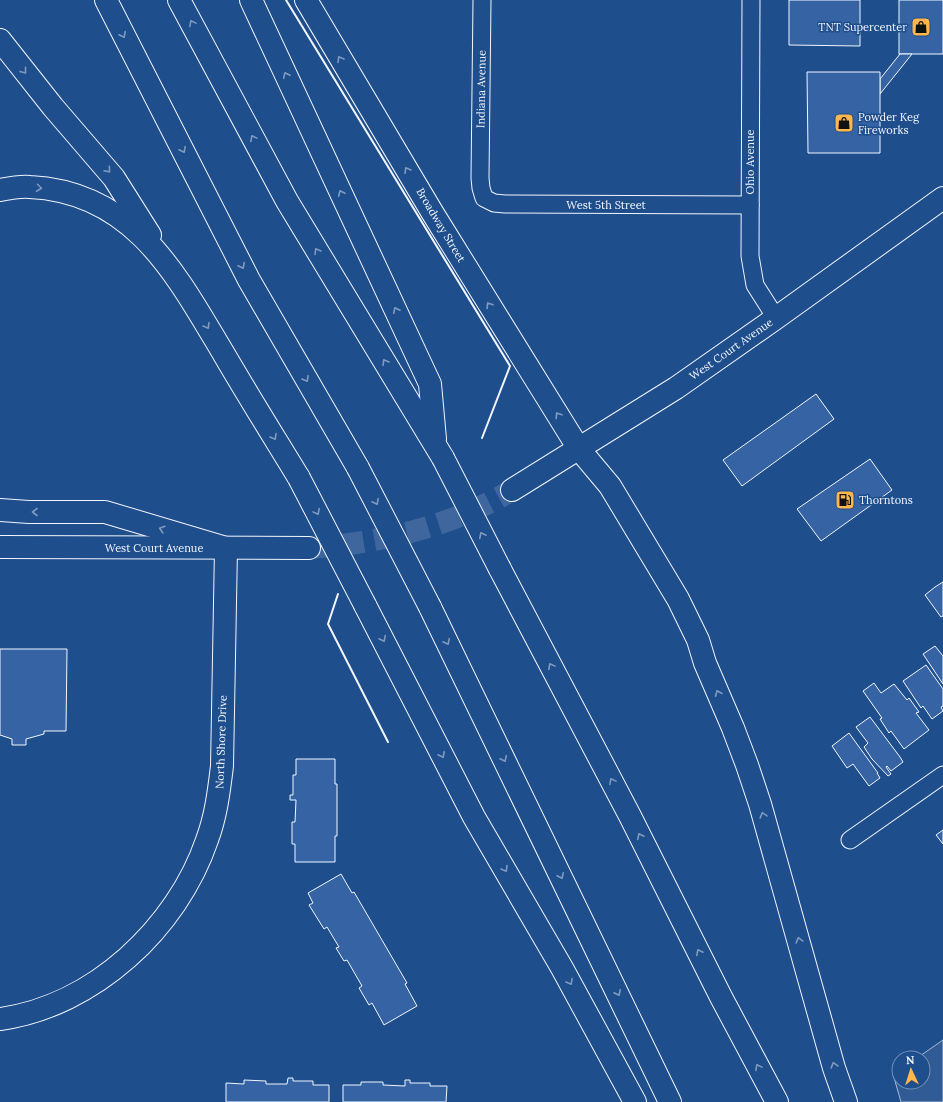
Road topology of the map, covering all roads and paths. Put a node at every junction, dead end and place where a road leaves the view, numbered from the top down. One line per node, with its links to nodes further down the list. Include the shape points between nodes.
1 (106, 0): 25 (main road, one-way to 25, bridge, via 249,280 358,468 430,607)
2 (180, 0): 15 (main road, one-way to 2, via 287,201)
3 (251, 0): 15 (main road, one-way to 3, via 430,384)
4 (306, 0): 14 (main road, Broadway Street, one-way to 4, via 432,212)
5 (482, 0): 8 (street, Indiana Avenue)
6 (751, 0): 11 (street, Ohio Avenue)
7 (0, 40): 12 (main road, one-way to 12, via 114,178)
8 (480, 178): 11 (street, West 5th Street, via 484,198 494,203)
9 (0, 190): 12 (main road, one-way to 12, via 29,186 62,190 88,198 102,206 133,227 162,258)
10 (943, 198): 13 (main road, West Court Avenue)
11 (750, 205): 13 (street, Ohio Avenue, via 750,256 755,285)
12 (195, 306): 24 (main road, one-way to 24, bridge, via 299,478 474,817 562,968)
13 (776, 318): 14 (main road, West Court Avenue, via 676,388)
14 (579, 448): 16 (main road, West Court Avenue); 27 (main road, Broadway Street, one-way to 14, via 834,1068 760,804 698,640 678,599 610,486)
15 (439, 452): 26 (main road, one-way to 15, bridge)
16 (512, 490)
17 (0, 510): 19 (main road, one-way to 17, via 105,512)
18 (0, 547): 19 (main road, West Court Avenue)
19 (226, 548): 20 (main road, West Court Avenue); 23 (main road, North Shore Drive, via 222,766 208,840 187,886 158,927 141,945 98,980 60,1001)
20 (309, 548)
21 (943, 775): 22 (street)
22 (850, 840)
23 (0, 1019)
24 (635, 1102)
25 (670, 1102)
26 (777, 1102)
27 (846, 1102)

